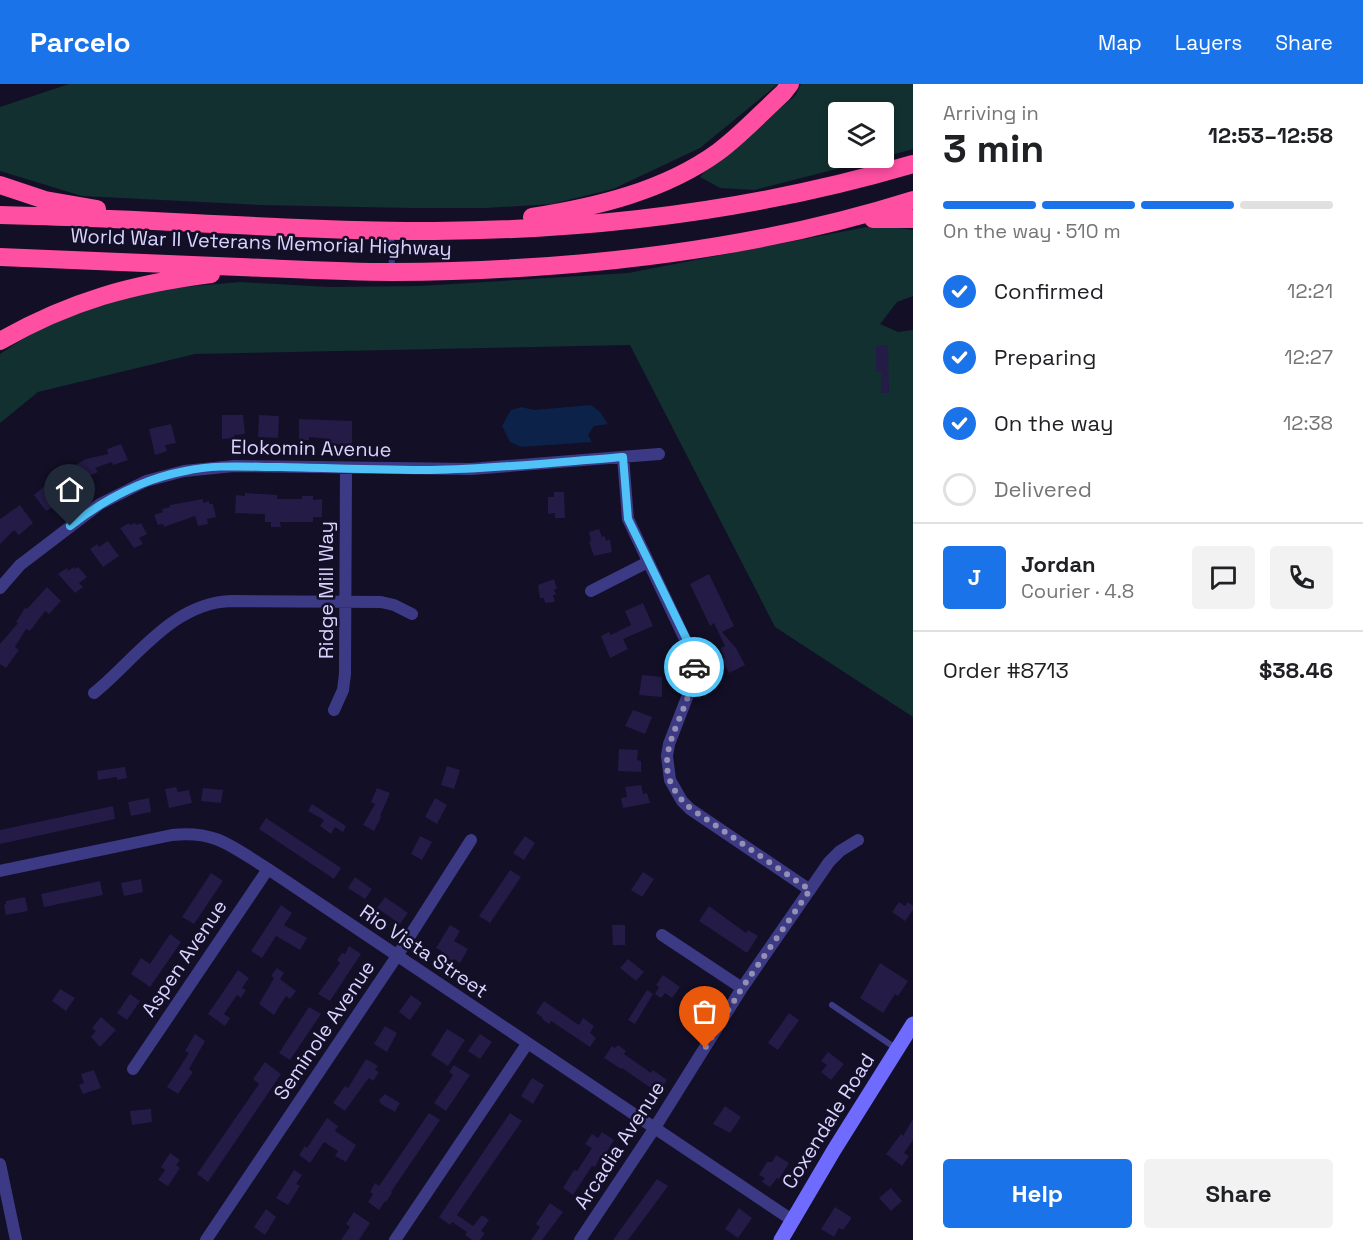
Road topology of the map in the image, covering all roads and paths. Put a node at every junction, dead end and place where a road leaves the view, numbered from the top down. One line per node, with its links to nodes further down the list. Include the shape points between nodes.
1 (790, 84): 9 (highway, via 718,152 678,176 603,204 520,219)
2 (913, 164): 9 (highway, World War II Veterans Memorial Highway, via 802,193 691,214)
3 (0, 185): 7 (highway, via 45,200)
4 (913, 200): 8 (highway)
5 (0, 215): 7 (highway, World War II Veterans Memorial Highway)
6 (913, 219): 8 (highway)
7 (133, 220): 10 (highway, World War II Veterans Memorial Highway)
8 (842, 220): 13 (highway, World War II Veterans Memorial Highway, via 654,256 535,268)
9 (492, 229): 10 (highway, World War II Veterans Memorial Highway)
10 (391, 230): 13 (lane)
11 (0, 257): 12 (highway, World War II Veterans Memorial Highway)
12 (263, 268): 13 (highway, World War II Veterans Memorial Highway); 14 (highway, via 122,290 72,305)
13 (392, 272)
14 (0, 341)
15 (658, 454): 16 (street, Elokomin Avenue)
16 (623, 457): 17 (street, Elokomin Avenue, via 471,469); 18 (street, via 628,519)
17 (346, 468): 19 (street, Elokomin Avenue, via 214,467 146,482 89,512 20,565); 21 (street, Ridge Mill Way)
18 (648, 562): 20 (street); 29 (street, via 688,642 694,665 691,687 669,744 670,780 690,808)
19 (0, 588)
20 (591, 591)
21 (345, 601): 22 (street, via 388,603); 23 (street, via 222,601 199,606 173,622); 24 (street, Ridge Mill Way, via 345,674)
22 (412, 614)
23 (94, 693)
24 (334, 710)
25 (471, 840): 31 (street, Seminole Avenue)
26 (858, 840): 29 (street, Arcadia Avenue, via 833,857)
27 (268, 869): 28 (street, Rio Vista Street, via 224,842 192,833); 31 (street, Rio Vista Street); 37 (street, Aspen Avenue)
28 (0, 871)
29 (810, 890): 32 (street, Arcadia Avenue)
30 (662, 935): 32 (street)
31 (397, 956): 35 (street, Rio Vista Street); 42 (street, Seminole Avenue)
32 (742, 988): 38 (street, Arcadia Avenue)
33 (832, 1005): 36 (lane)
34 (911, 1032): 36 (street, Coxendale Road)
35 (527, 1044): 38 (street, Rio Vista Street); 43 (street)
36 (897, 1049): 40 (street, Coxendale Road)
37 (133, 1070)
38 (654, 1129): 40 (street, Rio Vista Street); 44 (street, Arcadia Avenue)
39 (0, 1164): 41 (street)
40 (792, 1221): 45 (street, Coxendale Road)
41 (16, 1240)
42 (206, 1240)
43 (395, 1240)
44 (580, 1240)
45 (781, 1240)

